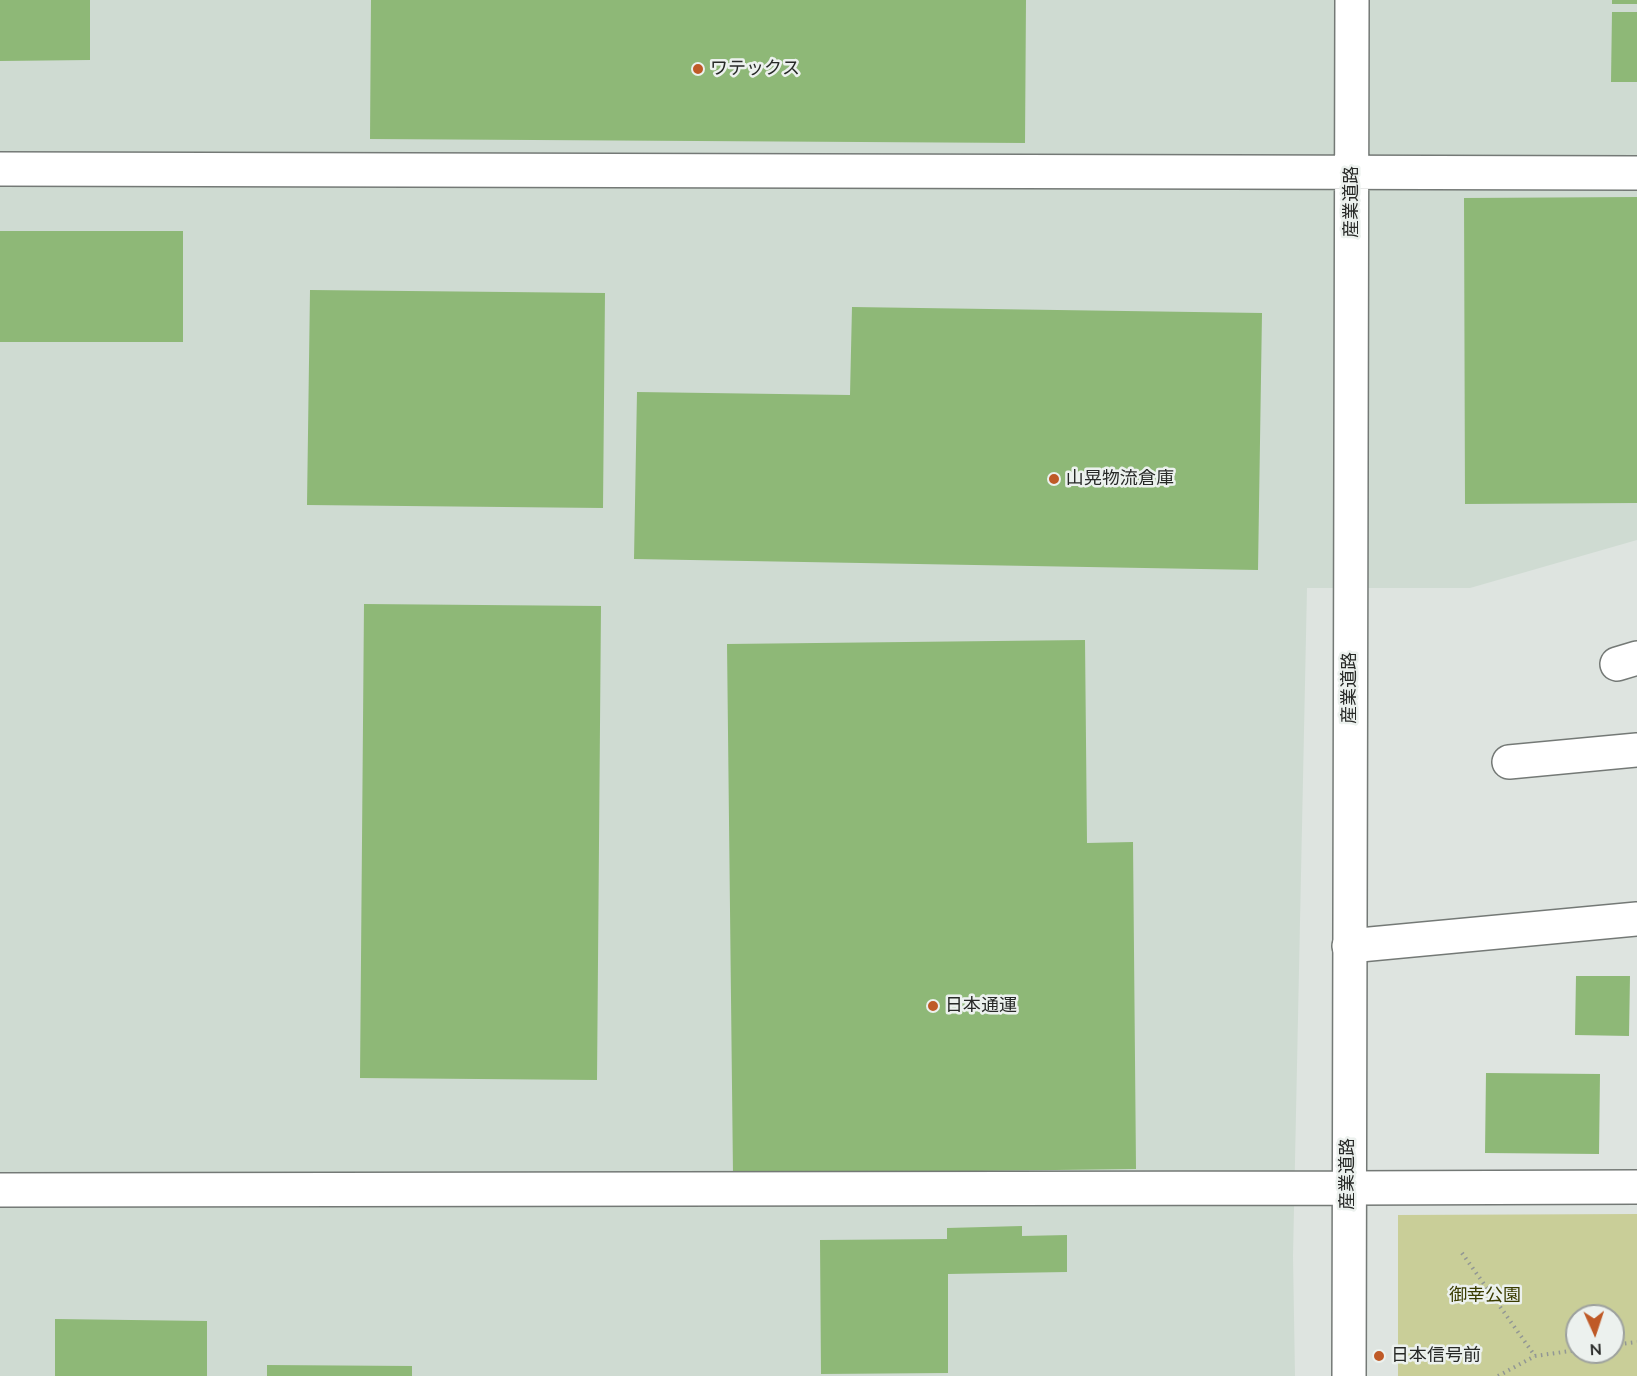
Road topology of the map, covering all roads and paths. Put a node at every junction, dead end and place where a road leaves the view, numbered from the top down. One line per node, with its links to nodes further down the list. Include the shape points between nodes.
1 (1352, 0): 3 (street, 産業道路)
2 (0, 169): 3 (street)
3 (1352, 173): 4 (street); 8 (street, 産業道路)
4 (1637, 173)
5 (1637, 750): 6 (street)
6 (1509, 762)
7 (1637, 919): 8 (street)
8 (1349, 946): 10 (street, 産業道路)
9 (1637, 1187): 10 (street)
10 (1348, 1188): 11 (street); 15 (street, 産業道路)
11 (0, 1190)
12 (1462, 1253): 14 (path)
13 (1565, 1352): 14 (path)
14 (1535, 1356): 16 (path)
15 (1349, 1376)
16 (1498, 1376)

